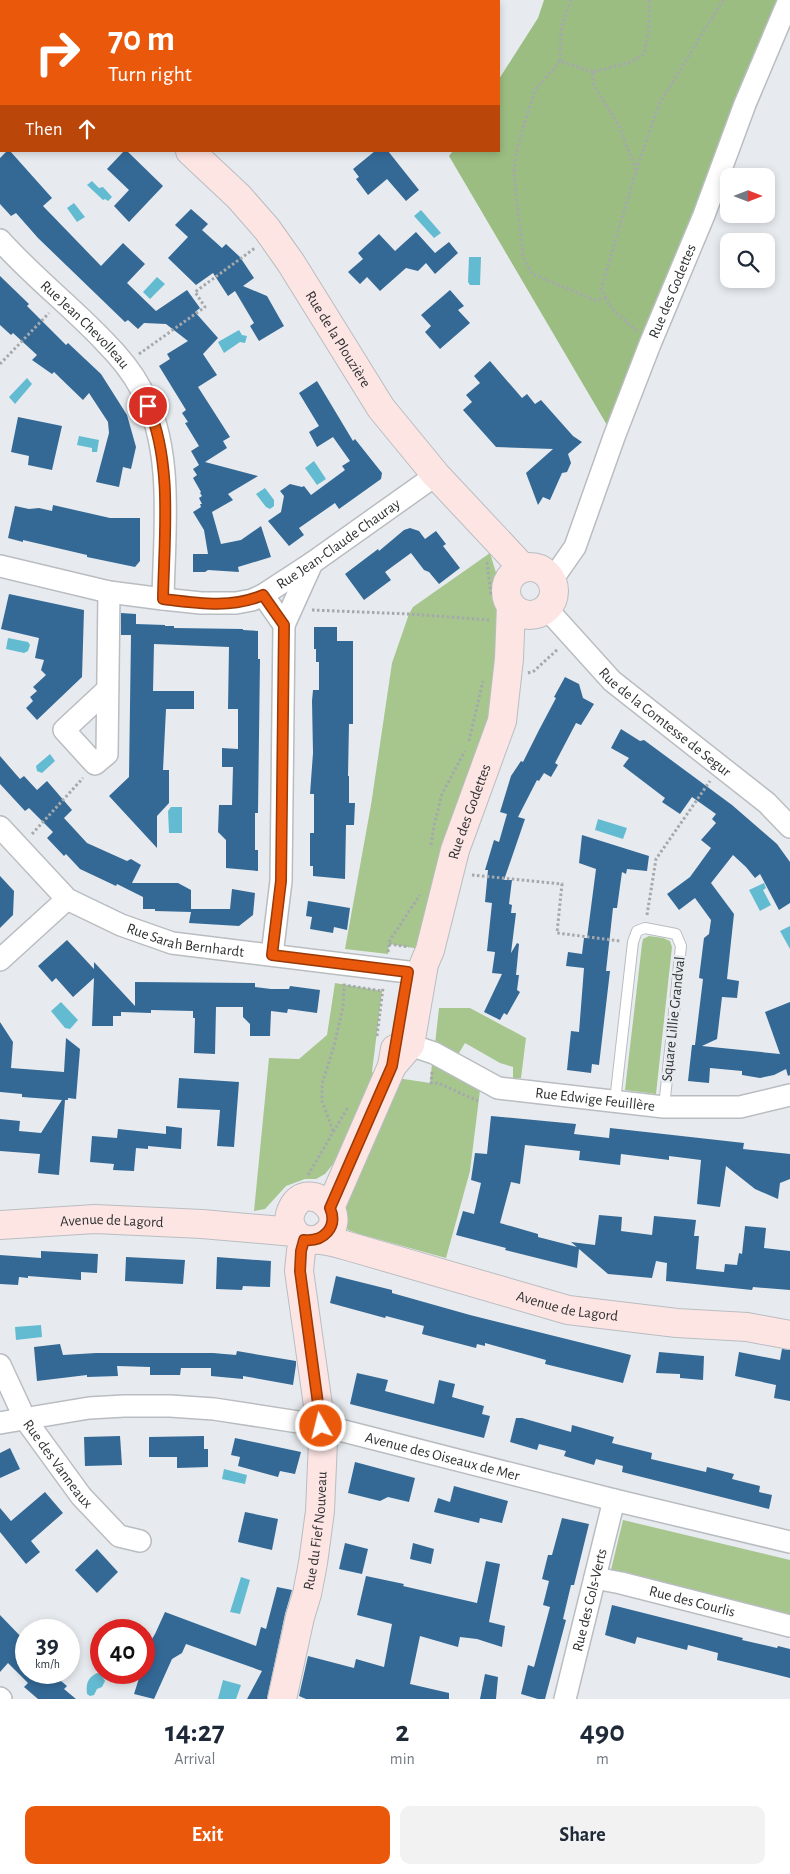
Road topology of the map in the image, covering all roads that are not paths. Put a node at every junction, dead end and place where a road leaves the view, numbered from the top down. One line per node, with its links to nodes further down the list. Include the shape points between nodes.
1 (790, 0): 8 (street, Rue des Godettes, via 650,344 575,547)
2 (191, 152): 4 (street, Rue de la Plouzière, via 267,228 381,408)
3 (0, 240): 11 (street, Rue Jean Chevolleau, via 104,341 142,390 155,422 162,453)
4 (436, 476): 5 (street, Rue Jean-Claude Chauray); 7 (street, Rue de la Plouzière, via 486,529)
5 (312, 563): 10 (street, Rue Jean-Claude Chauray); 13 (street)
6 (0, 566): 9 (street, Rue Jean-Claude Chauray)
7 (517, 572): 8 (street, via 536,567); 12 (street, via 507,583)
8 (552, 580): 12 (street, Rue des Godettes, via 554,596)
9 (109, 592): 11 (street, Rue Jean-Claude Chauray); 14 (street)
10 (263, 595): 11 (street, Rue Jean-Claude Chauray, via 236,603); 13 (street)
11 (163, 599)
12 (510, 611): 16 (street, Rue de la Comtesse de Segur, via 572,636 612,681 767,804); 20 (street, Rue des Godettes, via 500,671 502,721 455,850 430,950)
13 (288, 617): 18 (street, via 281,881)
14 (108, 689): 14 (street, via 107,754 95,764 64,730)
15 (0, 827): 17 (street, Rue Sarah Bernhardt)
16 (790, 827)
17 (67, 899): 18 (street, Rue Sarah Bernhardt, via 120,925 172,944); 19 (street)
18 (272, 955): 20 (street, Rue Sarah Bernhardt)
19 (0, 960)
20 (406, 968): 21 (street); 22 (street)
21 (410, 1045): 22 (street); 24 (street, Rue Edwige Feuillère, via 434,1053 498,1088)
22 (392, 1066): 26 (street, via 348,1164)
23 (790, 1095): 25 (street, Rue Edwige Feuillère, via 740,1107)
24 (615, 1101): 25 (street, Rue Edwige Feuillère); 25 (lane, Square Lillie Grandval, via 633,942 637,931 645,928 676,934 681,946)
25 (664, 1107)
26 (311, 1217): 27 (street, Avenue de Lagord, via 225,1226 95,1219); 28 (street, Avenue de Lagord, via 351,1247 568,1310 677,1324 746,1327); 32 (street, Rue du Fief Nouveau, via 301,1251 300,1271)
27 (0, 1225)
28 (790, 1335)
29 (0, 1364): 30 (street, Rue des Vanneaux)
30 (25, 1419): 31 (street, Avenue des Oiseaux de Mer); 32 (street, Avenue des Oiseaux de Mer, via 89,1408 170,1406); 34 (street, Rue des Vanneaux, via 88,1502 119,1536)
31 (0, 1423)
32 (321, 1426): 33 (street, Avenue des Oiseaux de Mer); 38 (street, Rue du Fief Nouveau, via 320,1511 314,1554)
33 (614, 1500): 35 (street, Avenue des Oiseaux de Mer); 36 (street, Rue des Cols-Verts)
34 (140, 1541)
35 (790, 1542)
36 (595, 1578): 37 (street, Rue des Courlis); 39 (street, Rue des Cols-Verts)
37 (790, 1626)
38 (282, 1699)
39 (565, 1699)

